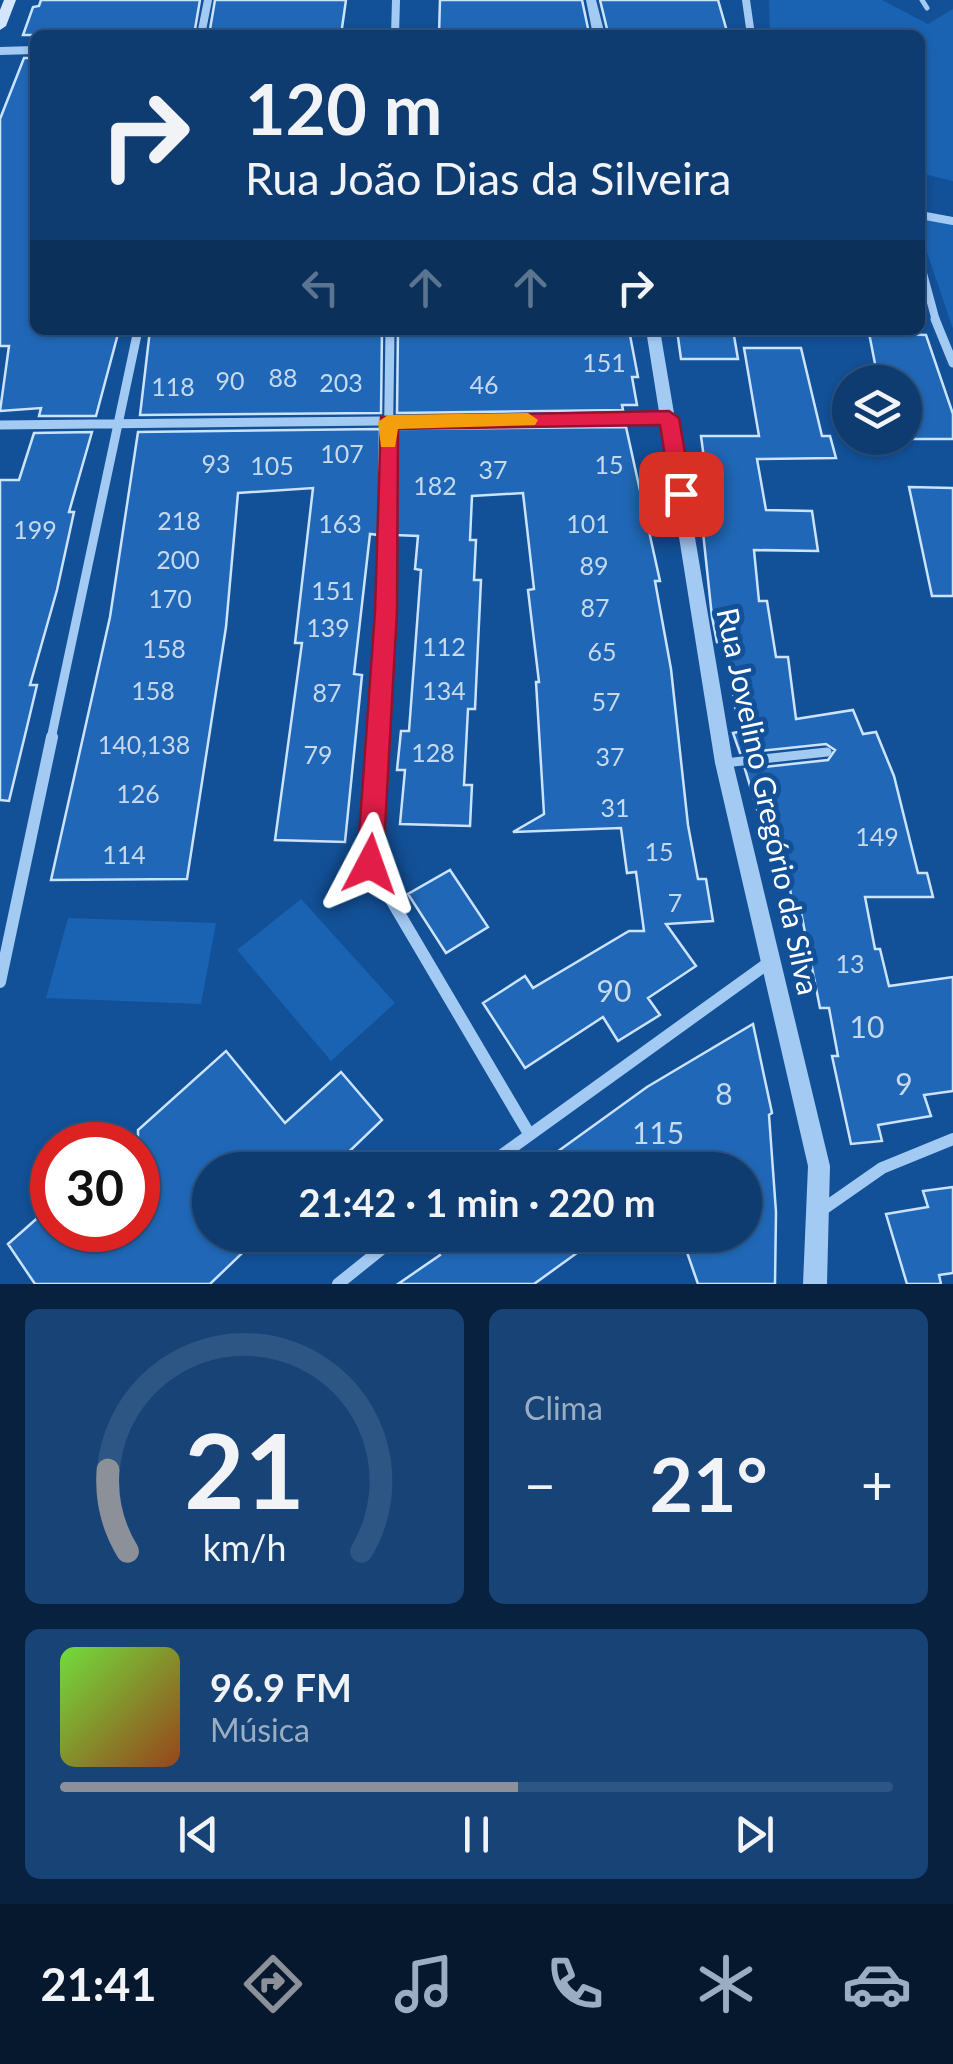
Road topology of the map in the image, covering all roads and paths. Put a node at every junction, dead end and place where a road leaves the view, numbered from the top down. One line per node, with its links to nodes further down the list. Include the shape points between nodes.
1 (10, 0): 8 (main road)
2 (208, 0): 9 (street)
3 (396, 0): 10 (street)
4 (591, 0): 11 (street)
5 (746, 0): 12 (street)
6 (922, 0): 7 (lane)
7 (927, 8)
8 (0, 26)
9 (202, 30)
10 (395, 30)
11 (598, 30)
12 (750, 30)
13 (0, 50): 14 (street)
14 (30, 50)
15 (925, 216): 16 (street)
16 (953, 220)
17 (925, 281): 21 (street)
18 (137, 335): 24 (street)
19 (390, 335): 23 (street)
20 (654, 335): 22 (street, Rua Jovelino Gregório da Silva)
21 (953, 362)
22 (669, 418): 23 (street); 27 (street, Rua Jovelino Gregório da Silva)
23 (388, 422): 24 (street); 30 (street, via 386,611 370,864)
24 (118, 423): 25 (street); 29 (street)
25 (0, 425)
26 (827, 752): 27 (lane)
27 (724, 763): 28 (street, Rua Jovelino Gregório da Silva)
28 (772, 961): 30 (street); 33 (street, Rua Jovelino Gregório da Silva, via 819,1166)
29 (0, 982)
30 (528, 1132): 32 (street)
31 (953, 1139): 33 (street, via 882,1168)
32 (503, 1152)
33 (818, 1213): 36 (street, Rua Jovelino Gregório da Silva)
34 (378, 1252): 35 (street)
35 (338, 1284)
36 (816, 1284)

